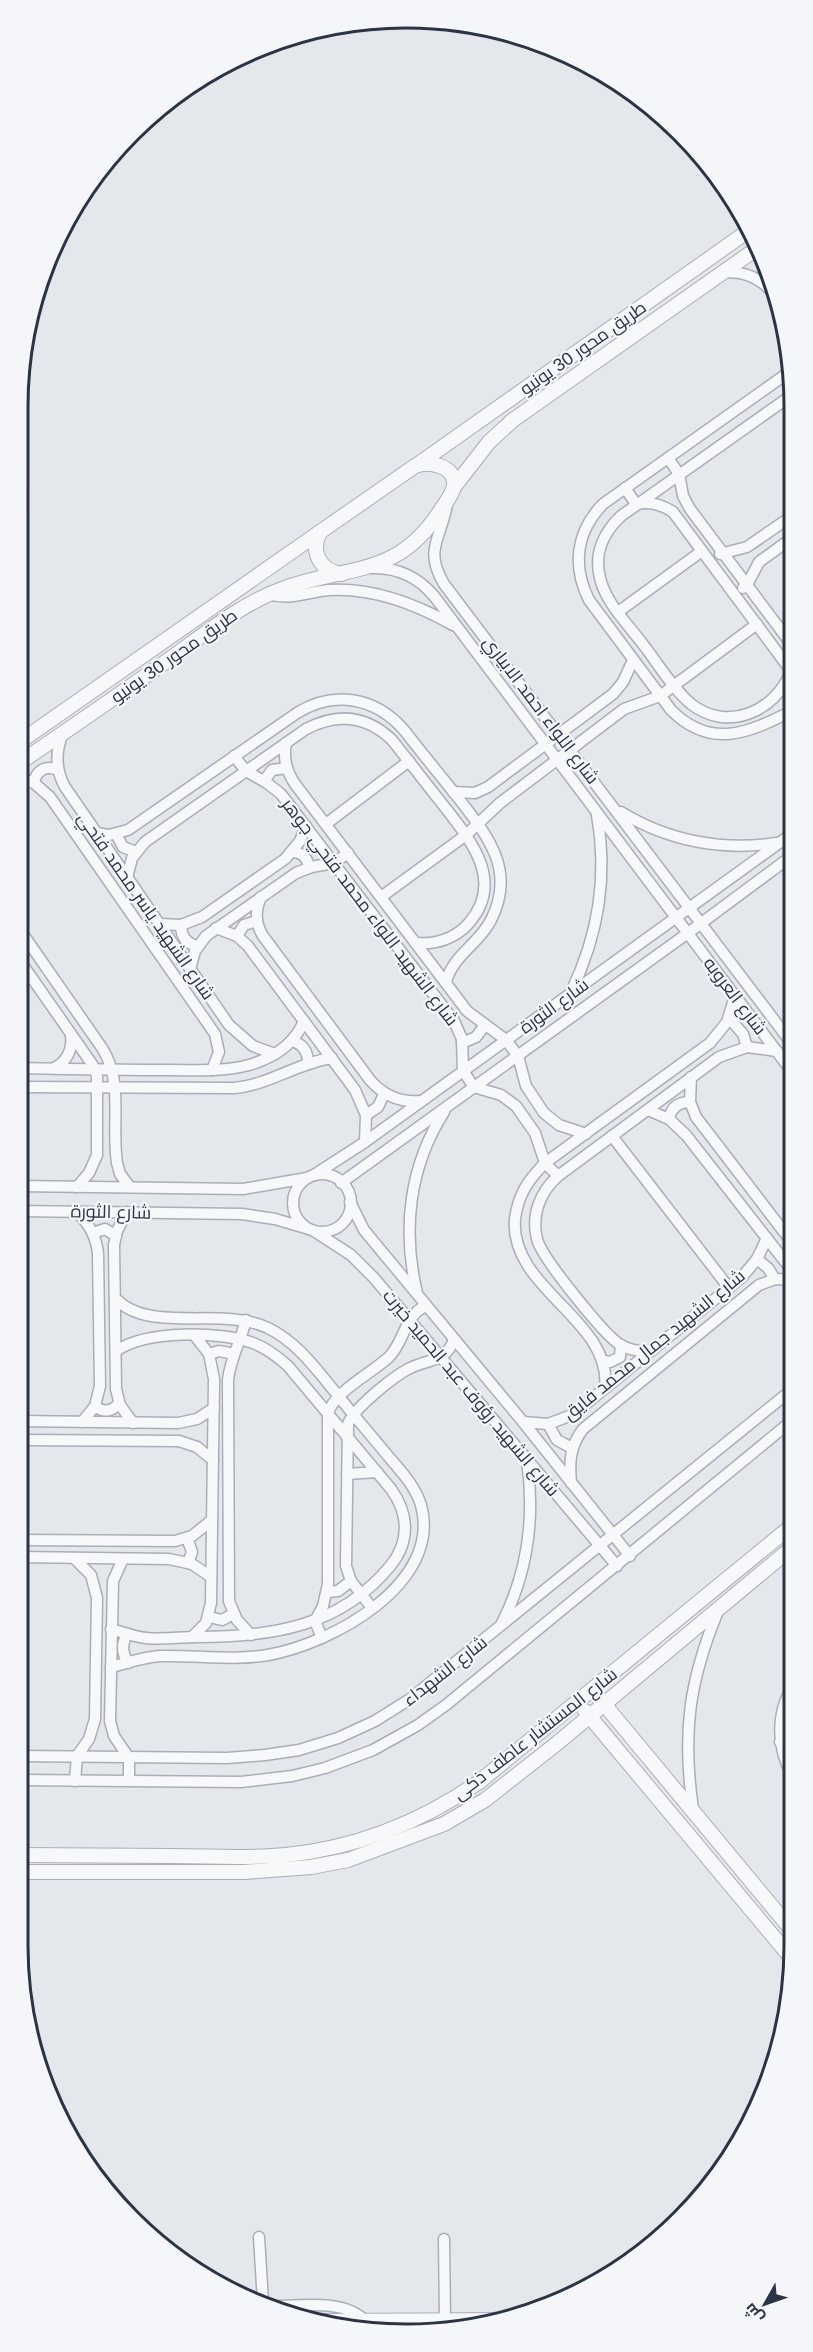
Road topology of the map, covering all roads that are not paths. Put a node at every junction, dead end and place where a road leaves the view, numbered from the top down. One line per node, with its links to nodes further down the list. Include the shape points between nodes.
1 (743, 234): 8 (street, طريق محور 30 يونيو)
2 (752, 252): 3 (street, طريق محور 30 يونيو)
3 (721, 273): 4 (street, via 740,273); 10 (street, طريق محور 30 يونيو, via 513,420 489,442)
4 (762, 280)
5 (783, 376): 7 (street)
6 (784, 401): 9 (street)
7 (668, 458): 9 (street); 11 (street)
8 (415, 466): 10 (street, via 440,466 450,474); 15 (street, طريق محور 30 يونيو)
9 (679, 474): 13 (street); 18 (street, via 686,503)
10 (454, 487): 12 (street, طريق محور 30 يونيو)
11 (625, 488): 13 (street); 26 (street, via 594,513 578,549 581,582)
12 (447, 500): 20 (street, طريق محور 30 يونيو, via 418,539); 41 (street, شارع اللواء احمد الابياري, via 434,544 440,577)
13 (636, 504): 17 (street, via 652,503 667,508); 25 (street, via 614,523 600,551 598,572)
14 (784, 522): 18 (street, via 747,547)
15 (320, 532): 21 (street, via 315,546 319,560 328,570); 42 (street, طريق محور 30 يونيو)
16 (784, 544): 22 (street, via 759,562)
17 (702, 551): 19 (street); 27 (street)
18 (722, 552): 19 (street); 22 (street)
19 (710, 561): 24 (street)
20 (369, 568): 21 (street, طريق محور 30 يونيو); 29 (street, شارع اللواء احمد الابياري, via 396,570 421,583)
21 (342, 574): 23 (street, طريق محور 30 يونيو, via 305,581)
22 (747, 585): 24 (street); 30 (street)
23 (269, 594): 29 (street, via 290,597 341,590 369,592 424,610); 40 (street, طريق محور 30 يونيو, via 232,615)
24 (735, 594): 28 (street)
25 (610, 601): 26 (street); 27 (street)
26 (597, 611): 33 (street)
27 (618, 612): 35 (street)
28 (757, 624): 32 (street); 35 (street)
29 (458, 629): 45 (street, شارع اللواء احمد الابياري)
30 (784, 633)
31 (784, 644): 32 (street)
32 (774, 648): 34 (street)
33 (633, 660): 37 (street); 41 (street, via 613,694)
34 (784, 661)
35 (675, 685): 36 (street, via 702,711 723,717 756,712); 37 (street)
36 (784, 687)
37 (660, 696): 38 (street, via 686,723 713,734 747,732); 46 (street, via 624,709)
38 (784, 715)
39 (286, 721): 43 (street); 47 (street); 53 (street, via 325,700 366,702 396,721)
40 (63, 733): 48 (street, طريق محور 30 يونيو); 52 (street, via 57,750)
41 (559, 734): 45 (street); 46 (street, شارع اللواء احمد الابياري)
42 (28, 736)
43 (296, 736): 44 (street); 50 (street, via 324,721 362,720 385,734)
44 (286, 743): 51 (street, شارع الشهيد اللواء محمد فتحي جوهر); 54 (street)
45 (545, 744): 49 (street, شارع اللواء احمد الابياري); 59 (street, via 482,790)
46 (571, 749): 49 (street); 60 (street, شارع اللواء احمد الابياري)
47 (234, 756): 54 (street); 66 (street, via 128,830)
48 (28, 757)
49 (557, 759): 61 (street, شارع اللواء احمد الابياري); 63 (street, via 500,802)
50 (408, 761): 55 (street); 62 (street)
51 (287, 768): 57 (street, via 273,770); 62 (street, شارع الشهيد اللواء محمد فتحي جوهر)
52 (58, 770): 58 (street, via 44,768 35,776); 65 (street, شارع الشهيد ياسر محمد فتحي)
53 (436, 770): 55 (street); 59 (street)
54 (246, 771): 57 (street, شارع الشهيد اللواء محمد فتحي جوهر); 70 (street)
55 (423, 780): 67 (street)
56 (28, 781): 58 (street, شارع الشهيد ياسر محمد فتحي)
57 (264, 781): 64 (street, شارع الشهيد اللواء محمد فتحي جوهر, via 281,794)
58 (34, 783): 105 (street, شارع الشهيد ياسر محمد فتحي, via 56,805 212,1028)
59 (453, 792): 63 (street)
60 (615, 808): 69 (street, via 652,828 692,841 736,846); 79 (street, شارع اللواء احمد الابياري)
61 (596, 812): 80 (street, شارع اللواء احمد الابياري); 94 (street, via 602,860 598,908 588,952)
62 (326, 824): 72 (street, شارع الشهيد اللواء محمد فتحي جوهر)
63 (479, 824): 67 (street); 93 (street, via 497,857 501,881 498,903 485,930 454,962)
64 (306, 826): 71 (street); 74 (street, شارع الشهيد اللواء محمد فتحي جوهر)
65 (96, 833): 66 (street); 76 (street, شارع الشهيد ياسر محمد فتحي)
66 (116, 834): 70 (street, via 123,847)
67 (466, 835): 78 (street); 88 (street, via 484,874 479,907 471,921 453,936 439,942)
68 (784, 839): 69 (street, شارع الثورة)
69 (779, 843): 79 (street, شارع الثورة)
70 (136, 852): 76 (street)
71 (292, 852): 75 (street, via 306,857); 84 (street, via 202,917)
72 (348, 853): 74 (street); 78 (street, شارع الشهيد اللواء محمد فتحي جوهر)
73 (784, 862): 82 (street, شارع الثورة)
74 (334, 863): 75 (street); 104 (street, شارع الشهيد اللواء محمد فتحي جوهر, via 454,1021)
75 (309, 868): 77 (street)
76 (127, 878): 83 (street, شارع الشهيد ياسر محمد فتحي)
77 (261, 897): 81 (street); 85 (street)
78 (381, 897): 88 (street, شارع الشهيد اللواء محمد فتحي جوهر)
79 (691, 908): 80 (street, شارع الثورة); 82 (street, شارع العروبه)
80 (676, 918): 86 (street, شارع العروبه); 94 (street, شارع الثورة)
81 (257, 921): 87 (street, via 244,925); 124 (street, via 263,936)
82 (702, 923): 86 (street, شارع الثورة); 100 (street, شارع العروبه)
83 (159, 924): 84 (street); 91 (street, شارع الشهيد ياسر محمد فتحي)
84 (181, 926): 90 (street, via 186,941)
85 (216, 928): 87 (street); 90 (street)
86 (688, 933): 95 (street, شارع العروبه); 109 (street, شارع الثورة)
87 (237, 936): 97 (street)
88 (416, 943): 93 (street, شارع الشهيد اللواء محمد فتحي جوهر)
89 (29, 944): 116 (street, via 102,1048)
90 (198, 946): 91 (street)
91 (190, 969): 99 (street, شارع الشهيد ياسر محمد فتحي)
92 (28, 972): 101 (street)
93 (446, 982): 98 (street, شارع الشهيد اللواء محمد فتحي جوهر, via 467,1011)
94 (569, 995): 102 (street, شارع الثورة)
95 (735, 996): 96 (street); 107 (street, شارع العروبه)
96 (729, 1018): 106 (street, via 743,1034); 131 (street, via 710,1043)
97 (304, 1021): 103 (street); 110 (street)
98 (485, 1025): 102 (street, شارع الشهيد اللواء محمد فتحي جوهر); 104 (street, via 476,1037)
99 (234, 1031): 105 (street, via 229,1041); 108 (street, شارع الشهيد ياسر محمد فتحي, via 253,1046)
100 (784, 1033)
101 (71, 1034): 114 (street, via 67,1057); 115 (street)
102 (506, 1040): 109 (street, شارع الشهيد اللواء محمد فتحي جوهر); 118 (street, شارع الثورة)
103 (292, 1041): 108 (street); 112 (street, via 303,1047)
104 (462, 1043): 118 (street, شارع الشهيد اللواء محمد فتحي جوهر)
105 (219, 1046): 117 (street)
106 (747, 1047): 107 (street); 119 (street, via 719,1057)
107 (777, 1051): 111 (street, شارع العروبه)
108 (275, 1054): 117 (street, via 249,1065)
109 (518, 1056): 121 (street, شارع الثورة); 131 (street, via 526,1086 544,1113 559,1125)
110 (332, 1058): 112 (street); 129 (street, via 360,1098)
111 (784, 1061)
112 (308, 1063): 123 (street, via 263,1083 240,1088)
113 (28, 1068): 114 (street)
114 (53, 1068): 115 (street)
115 (95, 1070): 116 (street); 122 (street)
116 (113, 1070): 117 (street); 123 (street)
117 (212, 1070)
118 (463, 1071): 121 (street); 125 (street, شارع الثورة)
119 (692, 1077): 126 (street); 128 (street)
120 (28, 1087): 122 (street)
121 (474, 1087): 127 (street, شارع الثورة); 134 (street, via 501,1095 516,1106 535,1133)
122 (98, 1088): 123 (street); 139 (street, via 96,1155 89,1173)
123 (115, 1088): 140 (street, via 116,1157 120,1173)
124 (384, 1094): 125 (street, via 402,1101); 129 (street, via 378,1107)
125 (422, 1101): 133 (street, شارع الثورة)
126 (690, 1102): 130 (street, via 673,1108); 146 (street, via 701,1124)
127 (447, 1107): 137 (street, شارع الثورة); 155 (street, via 424,1150 411,1198 409,1247)
128 (648, 1110): 130 (street); 132 (street)
129 (366, 1115): 133 (street)
130 (669, 1119): 149 (street, via 686,1135)
131 (586, 1134): 134 (street)
132 (612, 1136): 135 (street); 154 (street)
133 (365, 1142): 136 (street, شارع الثورة)
134 (544, 1163): 135 (street); 171 (street, via 519,1198 515,1223 520,1251)
135 (558, 1176): 165 (street, via 537,1208 535,1228 539,1247 549,1264)
136 (311, 1177): 137 (street, via 329,1176); 140 (street, شارع الثورة, via 243,1188); 145 (street, via 297,1188 293,1201 295,1214 303,1226)
137 (341, 1183): 141 (street)
138 (28, 1186): 139 (street, شارع الثورة)
139 (76, 1187): 140 (street, شارع الثورة)
140 (130, 1187)
141 (350, 1202): 145 (street, via 348,1215 340,1226 328,1232); 155 (street, شارع الشهيد رؤوف عبد الحميد خيرت, via 364,1230)
142 (28, 1212): 143 (street, شارع الثورة)
143 (76, 1212): 144 (street, شارع الثورة); 147 (street)
144 (127, 1212): 145 (street, شارع الثورة, via 253,1215); 148 (street)
145 (312, 1230): 160 (street, شارع الشهيد رؤوف عبد الحميد خيرت, via 359,1262)
146 (784, 1232)
147 (93, 1233): 148 (street, via 105,1229); 176 (street, via 98,1253 100,1386)
148 (116, 1236): 156 (street)
149 (766, 1238): 150 (street, شارع الشهيد جمال محمد فايق); 151 (street)
150 (757, 1259): 152 (street); 154 (street, شارع الشهيد جمال محمد فايق)
151 (784, 1260)
152 (775, 1279): 153 (street, شارع الشهيد جمال محمد فايق); 190 (street, شارع الشهيد جمال محمد فايق, via 753,1290 583,1429)
153 (784, 1279)
154 (729, 1287): 167 (street, شارع الشهيد جمال محمد فايق)
155 (418, 1296): 157 (street, شارع الشهيد رؤوف عبد الحميد خيرت)
156 (116, 1299): 158 (street, via 141,1315); 166 (street)
157 (426, 1306): 160 (street); 164 (street, شارع الشهيد رؤوف عبد الحميد خيرت)
158 (170, 1317): 159 (street); 161 (street)
159 (246, 1320): 163 (street); 174 (street, via 291,1342)
160 (409, 1320): 170 (street, شارع الشهيد رؤوف عبد الحميد خيرت); 174 (street, via 394,1352)
161 (170, 1336): 162 (street); 166 (street, via 142,1339)
162 (195, 1336): 163 (street); 168 (street)
163 (241, 1339): 169 (street); 178 (street, via 278,1357)
164 (454, 1339): 170 (street); 182 (street, شارع الشهيد رؤوف عبد الحميد خيرت)
165 (621, 1345): 167 (street); 171 (street, via 620,1357)
166 (116, 1351): 175 (street)
167 (651, 1352): 172 (street, شارع الشهيد جمال محمد فايق)
168 (209, 1354): 169 (street); 177 (street)
169 (234, 1354): 217 (street, via 228,1380 229,1601)
170 (441, 1357): 179 (street, via 408,1369); 192 (street, شارع الشهيد رؤوف عبد الحميد خيرت)
171 (604, 1361): 172 (street)
172 (605, 1388): 185 (street, شارع الشهيد جمال محمد فايق, via 572,1415)
173 (784, 1396): 198 (street, شارع الشهداء)
174 (339, 1397): 178 (street); 179 (street)
175 (119, 1403): 176 (street, via 106,1411); 183 (street)
176 (94, 1406): 181 (street)
177 (214, 1408): 184 (street); 191 (street)
178 (328, 1413): 187 (street); 213 (street)
179 (353, 1413): 187 (street); 215 (street, via 416,1492 423,1519 415,1561)
180 (28, 1421): 181 (street)
181 (82, 1422): 183 (street)
182 (523, 1422): 185 (street, شارع الشهيد جمال محمد فايق); 195 (street, شارع الشهيد رؤوف عبد الحميد خيرت)
183 (132, 1423): 184 (street)
184 (185, 1423): 189 (street)
185 (548, 1424): 190 (street, via 556,1440)
186 (784, 1427): 203 (street, شارع الشهداء)
187 (347, 1435): 193 (street); 194 (street)
188 (28, 1440): 189 (street)
189 (185, 1443): 191 (street)
190 (572, 1448): 195 (street, شارع الشهيد جمال محمد فايق)
191 (213, 1460): 196 (street)
192 (527, 1460): 201 (street, شارع الشهيد رؤوف عبد الحميد خيرت); 220 (street, via 531,1494 528,1546 517,1588)
193 (377, 1472): 194 (street); 214 (street, via 398,1499 405,1533 398,1555)
194 (347, 1473): 211 (street, via 346,1566)
195 (572, 1483): 198 (street, شارع الشهيد رؤوف عبد الحميد خيرت)
196 (212, 1520): 199 (street); 209 (street)
197 (784, 1532): 228 (street, شارع المستشار عاطف ذكى)
198 (613, 1535): 201 (street, شارع الشهداء); 203 (street, شارع الشهيد رؤوف عبد الحميد خيرت)
199 (187, 1538): 200 (street, via 166,1542); 207 (street, via 192,1552)
200 (28, 1540)
201 (600, 1546): 208 (street, شارع الشهيد رؤوف عبد الحميد خيرت); 220 (street, شارع الشهداء)
202 (784, 1555): 216 (street, شارع المستشار عاطف ذكى)
203 (630, 1556): 208 (street, شارع الشهداء)
204 (28, 1557): 205 (street)
205 (74, 1558): 206 (street); 212 (street, via 87,1568)
206 (123, 1559): 207 (street); 210 (street)
207 (188, 1563): 209 (street)
208 (617, 1566): 247 (street, شارع الشهداء, via 432,1716 373,1750 325,1768 275,1779)
209 (211, 1577): 218 (street)
210 (113, 1581): 212 (street, via 104,1578); 221 (street)
211 (351, 1581): 213 (street, via 343,1588); 214 (street)
212 (94, 1582): 242 (street, via 95,1719 89,1739)
213 (327, 1592): 219 (street)
214 (360, 1593): 215 (street); 219 (street)
215 (372, 1608): 225 (street)
216 (719, 1610): 229 (street, شارع المستشار عاطف ذكى); 248 (street, via 696,1674 689,1708 688,1776)
217 (233, 1614): 218 (street, via 222,1620); 223 (street)
218 (209, 1617): 224 (street)
219 (315, 1621): 223 (street); 225 (street)
220 (499, 1628): 244 (street, شارع الشهداء, via 410,1699 338,1738 266,1755)
221 (111, 1629): 222 (street); 227 (street)
222 (128, 1634): 224 (street, via 149,1639); 226 (street, via 123,1646)
223 (251, 1635): 224 (street)
224 (192, 1637)
225 (322, 1638): 226 (street, via 260,1656 158,1656)
226 (128, 1663): 227 (street)
227 (111, 1667): 244 (street, via 111,1728)
228 (615, 1672): 229 (street); 230 (street, شارع المستشار عاطف ذكى)
229 (626, 1687): 232 (street, شارع المستشار عاطف ذكى)
230 (593, 1690): 231 (street, شارع المستشار عاطف ذكى); 232 (street)
231 (578, 1702): 234 (street); 235 (street, شارع المستشار عاطف ذكى)
232 (605, 1704): 234 (street, شارع المستشار عاطف ذكى); 236 (street)
233 (784, 1708): 237 (street)
234 (590, 1716): 239 (street, شارع المستشار عاطف ذكى); 240 (street)
235 (543, 1731): 239 (street); 249 (street, شارع المستشار عاطف ذكى, via 480,1782 444,1805 348,1844 264,1856)
236 (633, 1738): 240 (street); 248 (street)
237 (780, 1742): 238 (street); 243 (street)
238 (784, 1742)
239 (555, 1745): 250 (street, شارع المستشار عاطف ذكى, via 485,1800 444,1824 348,1860 244,1872)
240 (619, 1750): 252 (street)
241 (28, 1756): 242 (street, شارع الشهداء)
242 (77, 1756): 244 (street, شارع الشهداء); 246 (street)
243 (784, 1757)
244 (129, 1758): 247 (street)
245 (28, 1780): 246 (street, شارع الشهداء)
246 (75, 1781): 247 (street, شارع الشهداء)
247 (129, 1781)
248 (693, 1809): 251 (street)
249 (28, 1855)
250 (28, 1872)
251 (784, 1921)
252 (784, 1949)
253 (259, 2237): 255 (street)
254 (444, 2239): 257 (street)
255 (263, 2295)
256 (295, 2306): 259 (street, via 344,2307)
257 (445, 2320): 258 (street); 259 (street)
258 (456, 2320)
259 (365, 2321)

